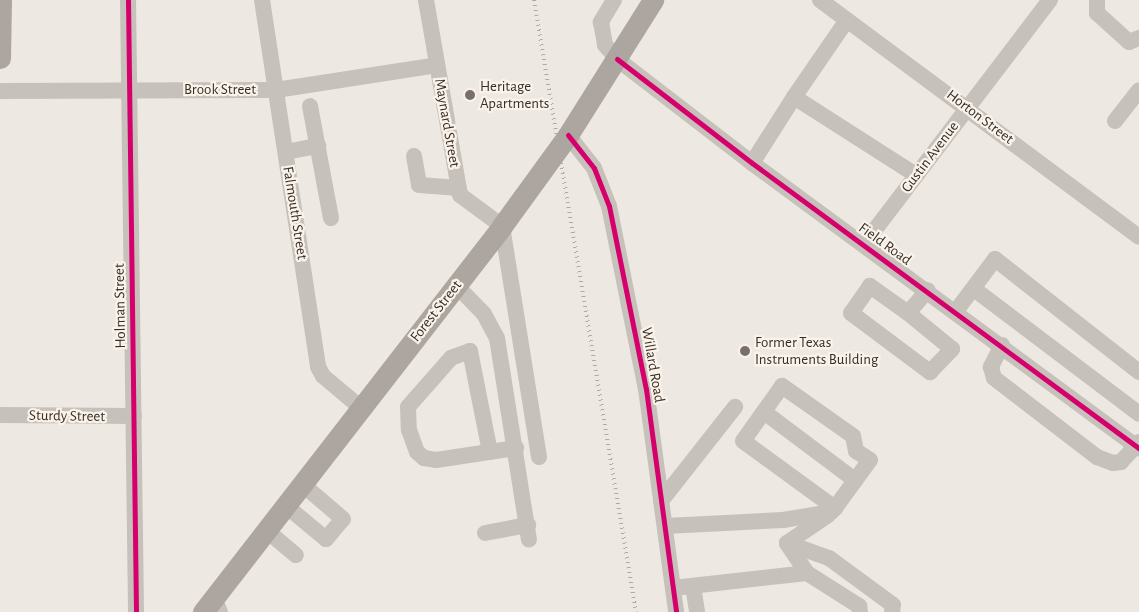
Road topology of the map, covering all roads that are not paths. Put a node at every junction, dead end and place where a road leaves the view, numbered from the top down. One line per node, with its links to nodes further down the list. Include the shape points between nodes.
1 (1, 0): 12 (main road)
2 (128, 0): 15 (street, Holman Street)
3 (262, 0): 16 (street, Falmouth Street)
4 (426, 0): 14 (street, Maynard Street)
5 (614, 0): 13 (street, Field Road, via 601,22 605,45)
6 (653, 0): 13 (main road, Forest Street)
7 (820, 0): 10 (street, Horton Street)
8 (1050, 0): 21 (street, Gustin Avenue)
9 (1097, 0): 11 (street, via 1097,13 1129,42)
10 (847, 20): 19 (street); 21 (street, Horton Street)
11 (1138, 39)
12 (0, 58)
13 (618, 59): 23 (main road, Forest Street); 27 (street, Field Road)
14 (437, 65): 16 (street, Brook Street); 29 (street, Maynard Street)
15 (130, 90): 16 (street, Brook Street); 18 (street, Brook Street); 46 (street, Holman Street)
16 (276, 90): 25 (street, Falmouth Street)
17 (1139, 90): 22 (street)
18 (0, 91)
19 (794, 97): 27 (street); 28 (street)
20 (310, 106): 24 (street)
21 (968, 107): 28 (street, Gustin Avenue); 32 (street, Horton Street)
22 (1115, 121)
23 (568, 135): 31 (main road, Forest Street); 53 (street, Willard Road, via 594,168 609,206 640,351)
24 (318, 146): 25 (street); 30 (street)
25 (286, 152): 42 (street, Falmouth Street, via 318,367 323,376)
26 (414, 156): 29 (street, via 419,185)
27 (752, 163): 33 (street, Field Road)
28 (916, 175): 33 (street, Gustin Avenue)
29 (459, 188): 31 (street, Maynard Street, via 464,199)
30 (331, 218)
31 (502, 226): 34 (main road, Forest Street); 50 (street)
32 (1139, 237)
33 (864, 244): 36 (street, Field Road)
34 (456, 285): 42 (main road, Forest Street); 48 (street, via 484,314 497,338)
35 (974, 289): 37 (street); 40 (street, via 996,259); 44 (street)
36 (928, 290): 37 (street, Field Road); 38 (street)
37 (956, 311): 39 (street, Field Road)
38 (908, 314): 38 (street, via 952,349 930,372 851,313 870,286)
39 (1002, 345): 47 (street, Field Road); 47 (street, via 991,367 994,378 1097,457 1112,463 1121,462)
40 (1139, 372)
41 (735, 407): 53 (street)
42 (361, 408): 52 (main road, Forest Street)
43 (764, 412): 51 (street); 51 (street, via 782,386 853,436 856,451 870,460); 55 (street, via 744,441)
44 (1139, 414)
45 (0, 415): 46 (street, Sturdy Street)
46 (134, 416): 65 (street, Holman Street)
47 (1138, 446)
48 (516, 448): 49 (street); 58 (street, via 529,532)
49 (490, 452): 49 (street, via 470,351 450,358 408,407 409,430 417,452 424,458 436,460)
50 (539, 457)
51 (855, 480): 55 (street)
52 (302, 484): 54 (main road, Forest Street); 54 (street, via 344,519 326,539)
53 (661, 501): 56 (street, Willard Road)
54 (286, 505): 57 (main road, Forest Street)
55 (833, 510): 56 (street, via 783,520); 59 (street)
56 (665, 526): 63 (street, Willard Road)
57 (266, 530): 60 (street); 64 (main road, Forest Street)
58 (485, 533)
59 (787, 543): 61 (street); 69 (street, via 829,558 892,605)
60 (296, 555)
61 (807, 573): 62 (street); 68 (street, via 859,606)
62 (693, 586): 63 (street); 67 (street)
63 (673, 588): 66 (street, Willard Road)
64 (212, 607)
65 (136, 612)
66 (676, 612)
67 (697, 612)
68 (860, 612)
69 (892, 612)

